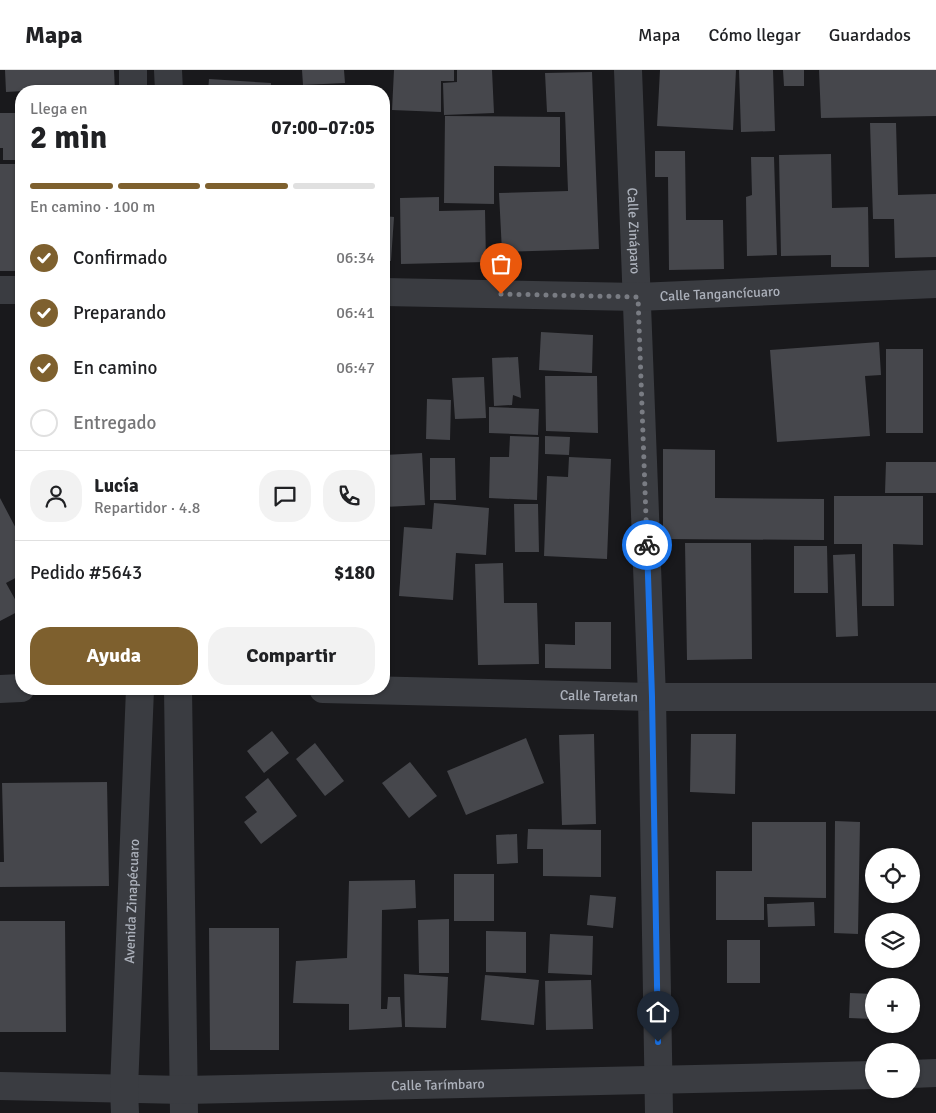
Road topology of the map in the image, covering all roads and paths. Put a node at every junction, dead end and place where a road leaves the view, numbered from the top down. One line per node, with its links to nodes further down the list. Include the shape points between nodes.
1 (133, 70): 4 (street)
2 (168, 70): 5 (street)
3 (628, 70): 10 (street, Calle Zináparo)
4 (133, 85)
5 (169, 85)
6 (936, 284): 10 (street, Calle Tangancícuaro)
7 (0, 290): 8 (street)
8 (15, 290)
9 (390, 292): 10 (street, Calle Tangancícuaro)
10 (638, 297): 16 (street, Calle Zináparo)
11 (0, 688): 12 (street)
12 (15, 688)
13 (390, 691): 16 (street, Calle Taretan)
14 (140, 695): 23 (street, Avenida Zinapécuaro)
15 (178, 695): 24 (street)
16 (652, 697): 17 (street, Calle Taretan); 21 (street, Calle Zináparo)
17 (936, 697)
18 (936, 1073): 19 (street)
19 (920, 1074)
20 (865, 1075): 21 (street, Calle Tarímbaro)
21 (658, 1080): 24 (street, Calle Tarímbaro); 25 (street, Calle Zináparo)
22 (0, 1086): 23 (street, Calle Tarímbaro)
23 (124, 1101): 24 (street, Calle Tarímbaro)
24 (184, 1102)
25 (659, 1113)

